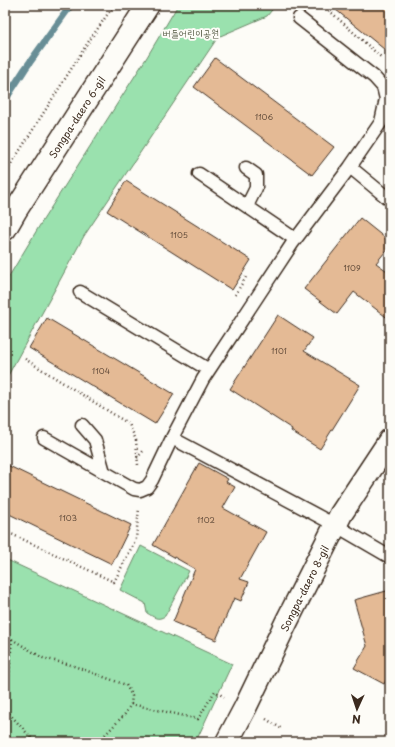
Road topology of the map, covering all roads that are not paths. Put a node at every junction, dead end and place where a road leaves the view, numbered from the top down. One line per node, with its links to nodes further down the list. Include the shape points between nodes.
1 (148, 5): 8 (street, Songpa-daero 6-gil)
2 (299, 18): 3 (lane, via 374,77 383,87 386,99 381,122)
3 (350, 167): 6 (lane); 9 (lane)
4 (246, 168): 7 (lane, via 256,175 256,188)
5 (199, 174): 7 (lane)
6 (390, 200)
7 (247, 206): 9 (lane)
8 (5, 229)
9 (295, 239): 11 (lane)
10 (80, 292): 11 (lane)
11 (209, 370): 14 (lane)
12 (82, 425): 16 (lane, via 95,440)
13 (44, 438): 16 (lane)
14 (172, 438): 16 (lane, via 148,487 134,489); 17 (lane)
15 (390, 440): 17 (street, Songpa-daero 8-gil)
16 (104, 472)
17 (335, 525): 18 (lane); 19 (street, Songpa-daero 8-gil)
18 (390, 557)
19 (227, 742)

